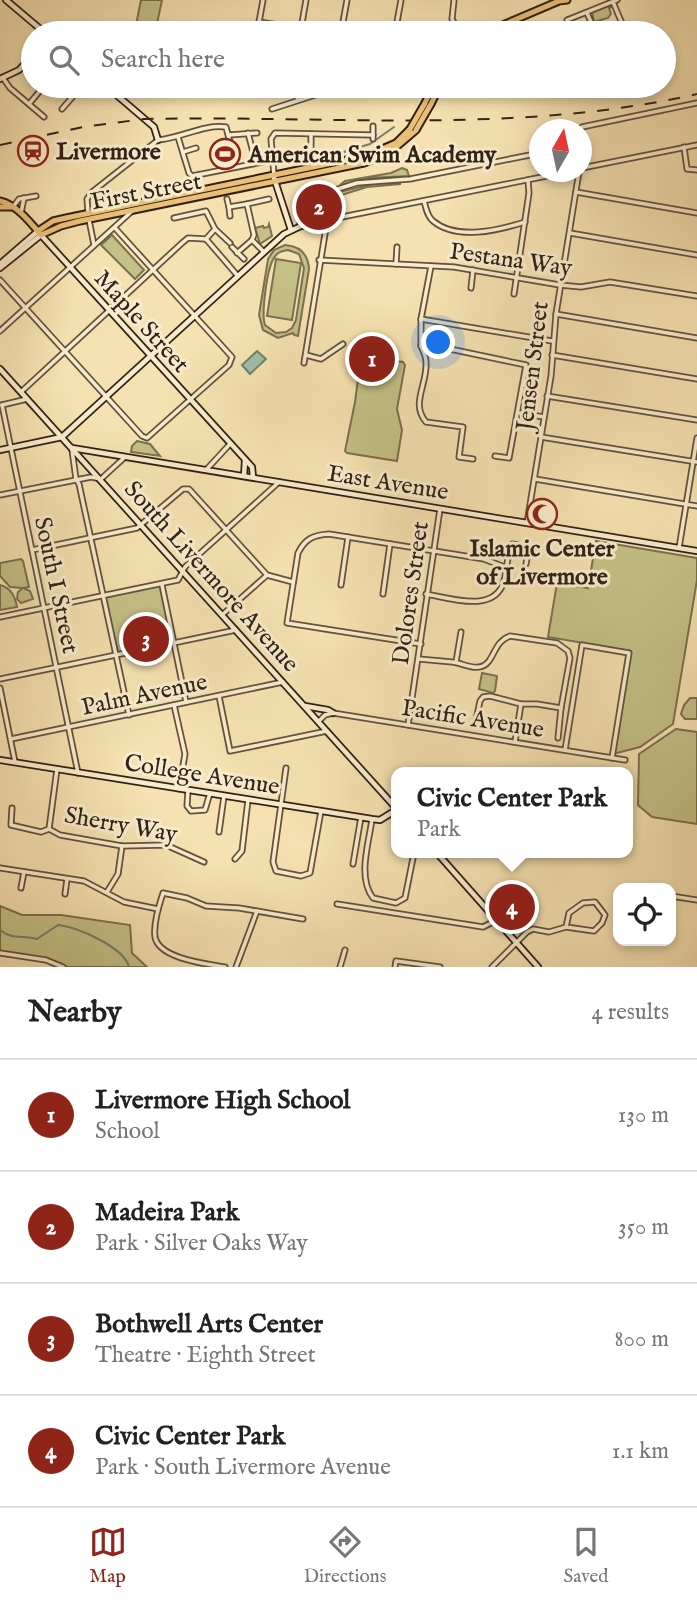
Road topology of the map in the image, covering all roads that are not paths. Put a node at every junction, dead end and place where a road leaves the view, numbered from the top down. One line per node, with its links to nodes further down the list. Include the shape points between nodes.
1 (6, 0): 14 (main road)
2 (263, 0): 15 (street)
3 (306, 0): 16 (street)
4 (347, 0): 17 (street)
5 (401, 0): 18 (street)
6 (454, 0): 19 (street)
7 (559, 0): 8 (main road); 20 (main road)
8 (567, 0)
9 (597, 0): 11 (street)
10 (615, 1): 11 (street); 22 (street)
11 (599, 7): 12 (street)
12 (587, 12): 13 (street); 21 (street)
13 (567, 20)
14 (31, 21)
15 (259, 21)
16 (302, 21)
17 (343, 21)
18 (397, 21)
19 (453, 21)
20 (511, 21)
21 (591, 21)
22 (622, 21)
23 (21, 68): 24 (main road)
24 (1, 78): 25 (street)
25 (21, 97)
26 (23, 98): 37 (street)
27 (34, 98): 37 (street)
28 (72, 98): 38 (street)
29 (297, 98): 34 (street)
30 (306, 98): 34 (street)
31 (429, 98): 35 (main road, First Street)
32 (432, 98): 35 (main road, First Street)
33 (121, 99): 48 (main road, via 153,127)
34 (298, 101): 39 (street)
35 (428, 103): 59 (main road, First Street, bridge, via 413,130 374,154)
36 (697, 103): 41 (street)
37 (29, 104): 40 (street)
38 (62, 109)
39 (272, 109)
40 (44, 117)
41 (592, 125)
42 (373, 126): 45 (street, via 373,137)
43 (248, 133): 44 (street); 46 (street); 53 (street)
44 (257, 133)
45 (311, 134): 56 (street, via 308,153); 56 (street, via 272,135)
46 (229, 135): 47 (street, via 226,127 215,125); 54 (street)
47 (178, 137): 48 (street); 52 (street)
48 (158, 139): 77 (street, via 92,192 87,199)
49 (697, 145): 50 (street)
50 (684, 148): 57 (street); 58 (street, via 687,169)
51 (196, 149): 52 (street)
52 (183, 152): 56 (street, via 192,176)
53 (253, 152)
54 (233, 154)
55 (529, 155): 62 (street)
56 (272, 161): 59 (street)
57 (592, 167)
58 (697, 170)
59 (275, 179): 74 (main road, First Street); 77 (main road, First Street); 85 (main road)
60 (528, 180): 69 (street); 81 (street)
61 (578, 182): 63 (street, Jensen Street)
62 (331, 191): 80 (street); 82 (street, via 299,216)
63 (576, 191): 76 (street); 87 (street, Jensen Street)
64 (36, 196): 65 (street)
65 (24, 198): 72 (street); 75 (street)
66 (227, 199): 73 (street)
67 (269, 200): 70 (street)
68 (0, 201): 72 (main road, Maple Street)
69 (424, 201): 80 (street); 81 (street, via 433,222 453,230 481,232)
70 (247, 204): 73 (street); 89 (street)
71 (0, 207): 72 (main road)
72 (13, 207): 75 (main road, Maple Street)
73 (229, 207): 78 (street)
74 (132, 211): 77 (main road, First Street); 83 (street)
75 (21, 212): 86 (main road, Maple Street)
76 (697, 213)
77 (88, 216): 86 (main road, First Street); 90 (street)
78 (230, 216)
79 (174, 218): 84 (street, via 206,211)
80 (327, 220): 82 (main road); 96 (street)
81 (526, 222): 104 (street)
82 (301, 226): 85 (main road)
83 (115, 228): 90 (street); 102 (street)
84 (215, 229): 88 (street); 93 (street)
85 (291, 230): 92 (main road)
86 (40, 233): 98 (main road, First Street); 100 (main road, Maple Street)
87 (569, 233): 94 (street); 106 (street, Jensen Street)
88 (206, 239): 102 (street, via 188,238); 103 (street)
89 (252, 240): 92 (street); 93 (street)
90 (94, 245): 100 (street)
91 (397, 247): 97 (street)
92 (264, 252): 103 (main road)
93 (237, 253): 95 (street)
94 (697, 255)
95 (244, 259)
96 (319, 260): 97 (street, Pestana Way); 122 (street)
97 (396, 264): 99 (street, Pestana Way)
98 (0, 266)
99 (431, 266): 101 (street, Pestana Way); 114 (street)
100 (70, 267): 110 (street); 111 (main road, Maple Street)
101 (473, 270): 104 (street, Pestana Way); 107 (street)
102 (153, 271): 111 (street); 113 (street)
103 (237, 275): 113 (main road)
104 (516, 277): 106 (street, Pestana Way); 108 (street)
105 (0, 279): 110 (street)
106 (561, 285): 109 (street, Pestana Way, via 610,282); 112 (street, Jensen Street)
107 (471, 288)
108 (514, 294)
109 (697, 296)
110 (27, 308): 115 (street); 120 (street)
111 (110, 311): 120 (street); 121 (main road, Maple Street)
112 (556, 314): 116 (street); 117 (street, Jensen Street)
113 (194, 315): 121 (main road); 131 (street, via 232,361)
114 (421, 319): 117 (street); 119 (street)
115 (0, 331)
116 (697, 338)
117 (552, 341): 123 (street, Jensen Street)
118 (343, 344): 122 (street, via 321,359)
119 (421, 346): 133 (street, via 526,365); 146 (street, via 426,365 421,416 426,422 463,427 459,457)
120 (66, 351): 127 (street); 128 (street)
121 (150, 355): 128 (main road); 131 (main road, Maple Street)
122 (306, 355): 124 (street)
123 (552, 355): 126 (street); 129 (street, Jensen Street)
124 (304, 363)
125 (0, 369): 127 (main road, South Livermore Avenue)
126 (697, 379)
127 (21, 392): 130 (main road, South Livermore Avenue)
128 (106, 395): 131 (street, via 147,438); 136 (main road)
129 (547, 396): 134 (street, Jensen Street); 135 (street)
130 (27, 400): 132 (street); 136 (main road, South Livermore Avenue)
131 (191, 401): 139 (main road, Maple Street)
132 (1, 405): 140 (street, South I Street)
133 (518, 413): 134 (street); 143 (street, via 509,458)
134 (544, 417): 137 (street, Jensen Street)
135 (697, 420)
136 (62, 437): 140 (main road); 141 (main road, South Livermore Avenue)
137 (541, 437): 147 (street); 153 (street, Jensen Street)
138 (697, 438): 147 (street)
139 (230, 444): 145 (main road, Maple Street); 148 (street)
140 (11, 448): 142 (main road); 155 (street, South I Street)
141 (72, 448): 144 (main road, East Avenue); 151 (street); 152 (main road, South Livermore Avenue)
142 (0, 450)
143 (495, 456)
144 (125, 457): 148 (main road, East Avenue); 152 (street)
145 (245, 459): 149 (main road); 150 (main road, Maple Street)
146 (473, 459)
147 (695, 461): 157 (street)
148 (206, 470): 149 (main road, East Avenue)
149 (244, 476): 150 (main road, East Avenue)
150 (253, 477): 154 (main road, East Avenue)
151 (76, 479): 152 (street); 155 (street); 163 (street)
152 (101, 479): 161 (main road, South Livermore Avenue)
153 (535, 479): 157 (street); 160 (street, Jensen Street)
154 (280, 482): 159 (main road, East Avenue); 162 (street)
155 (20, 491): 156 (street); 167 (street, South I Street)
156 (0, 495)
157 (686, 504): 158 (street); 166 (street)
158 (697, 506)
159 (440, 509): 160 (main road, East Avenue); 168 (street, Dolores Street)
160 (527, 523): 166 (main road, East Avenue)
161 (143, 524): 162 (street, via 183,489 189,489); 163 (street); 172 (main road, South Livermore Avenue)
162 (227, 530): 172 (street); 173 (street)
163 (92, 537): 167 (street); 179 (street)
164 (348, 537): 165 (street); 174 (street, via 318,534 306,541 298,553); 176 (street)
165 (390, 544): 168 (street); 177 (street)
166 (679, 548): 169 (main road, East Avenue)
167 (32, 550): 180 (street, South I Street)
168 (433, 551): 171 (street, via 485,559); 178 (street, Dolores Street)
169 (697, 551)
170 (526, 564): 171 (street, via 529,547 512,544)
171 (507, 568): 178 (street, via 502,588 487,600)
172 (183, 571): 175 (street, via 178,580); 181 (main road, South Livermore Avenue)
173 (267, 575): 174 (street); 181 (street)
174 (293, 582): 186 (street, via 287,623)
175 (162, 584): 179 (street); 185 (street)
176 (341, 585)
177 (383, 594)
178 (426, 594): 186 (street, Dolores Street)
179 (104, 596): 180 (street); 187 (street)
180 (44, 608): 182 (street); 190 (street, South I Street)
181 (222, 615): 183 (main road, South Livermore Avenue)
182 (0, 617)
183 (236, 630): 185 (street); 192 (main road, South Livermore Avenue)
184 (461, 632): 189 (street)
185 (174, 643): 187 (street); 195 (street)
186 (421, 644): 188 (street, Dolores Street)
187 (116, 655): 190 (street); 201 (street)
188 (419, 659): 189 (street); 203 (street, Dolores Street)
189 (456, 662): 199 (street, via 484,665 498,643 510,636 557,643 570,658)
190 (56, 667): 191 (street); 205 (street, South I Street)
191 (0, 679)
192 (284, 682): 194 (street, Palm Avenue); 197 (main road, South Livermore Avenue)
193 (0, 688): 208 (street)
194 (219, 696): 195 (street, Palm Avenue); 206 (street, via 230,751)
195 (187, 703): 196 (street, Palm Avenue)
196 (174, 705): 201 (street, Palm Avenue); 218 (street, via 185,754)
197 (304, 705): 200 (main road); 202 (main road, South Livermore Avenue)
198 (521, 705): 199 (street); 204 (street, via 483,697); 209 (street)
199 (561, 708): 207 (street)
200 (333, 713): 202 (street); 203 (street, Pacific Avenue)
201 (128, 715): 205 (street, Palm Avenue)
202 (318, 722): 206 (main road, South Livermore Avenue)
203 (408, 725): 209 (street, Pacific Avenue)
204 (475, 725)
205 (69, 727): 208 (street, Palm Avenue); 217 (street, South I Street)
206 (327, 731): 223 (main road, South Livermore Avenue)
207 (558, 738)
208 (10, 739): 214 (street)
209 (515, 742): 210 (street, Pacific Avenue)
210 (565, 750): 211 (street, Pacific Avenue); 211 (street, via 582,645 629,653)
211 (612, 758): 213 (street, Pacific Avenue)
212 (0, 760): 214 (main road, College Avenue)
213 (625, 760)
214 (15, 762): 216 (main road, College Avenue)
215 (286, 768): 224 (street)
216 (57, 769): 217 (main road, College Avenue); 230 (street, Sherry Way)
217 (78, 773): 218 (main road, College Avenue)
218 (179, 789): 219 (main road, College Avenue)
219 (188, 790): 220 (main road, College Avenue); 220 (street, via 191,811 205,810)
220 (210, 793): 221 (main road, College Avenue)
221 (224, 796): 222 (main road, College Avenue); 231 (street)
222 (248, 800): 224 (main road, College Avenue); 235 (street, via 242,851)
223 (391, 802)
224 (281, 805): 226 (main road, College Avenue); 226 (street, via 273,862 283,874 310,873)
225 (12, 808): 230 (street, via 11,825 41,832)
226 (321, 811): 228 (main road, College Avenue)
227 (391, 815): 229 (main road)
228 (361, 817): 229 (main road, College Avenue); 237 (street)
229 (372, 819): 233 (street, via 365,867 373,898 396,903 405,898)
230 (49, 829): 232 (street, Sherry Way)
231 (219, 832)
232 (122, 846): 236 (street, Sherry Way, via 166,845); 242 (street, via 117,874)
233 (413, 858)
234 (441, 858): 250 (main road)
235 (235, 859)
236 (204, 862)
237 (353, 864)
238 (0, 868): 239 (street)
239 (24, 872): 240 (street); 241 (street)
240 (68, 879): 242 (street); 243 (street)
241 (21, 888)
242 (107, 892): 247 (street, via 124,902)
243 (65, 894)
244 (676, 897): 245 (street)
245 (697, 900)
246 (337, 904): 250 (street, via 483,927)
247 (158, 909): 248 (street, via 163,893 206,906); 256 (street, via 155,937 161,947 186,960)
248 (257, 911): 249 (street); 257 (street)
249 (303, 919)
250 (497, 920): 252 (main road)
251 (566, 927): 251 (street, via 569,913 589,901 599,905 605,915 594,931); 252 (street, via 549,932 533,929)
252 (516, 941): 261 (street); 262 (main road)
253 (345, 950): 258 (street)
254 (0, 953): 255 (street)
255 (63, 967)
256 (225, 967)
257 (236, 967)
258 (340, 967)
259 (395, 967): 260 (street, via 396,961)
260 (440, 967)
261 (492, 967)
262 (538, 967)

